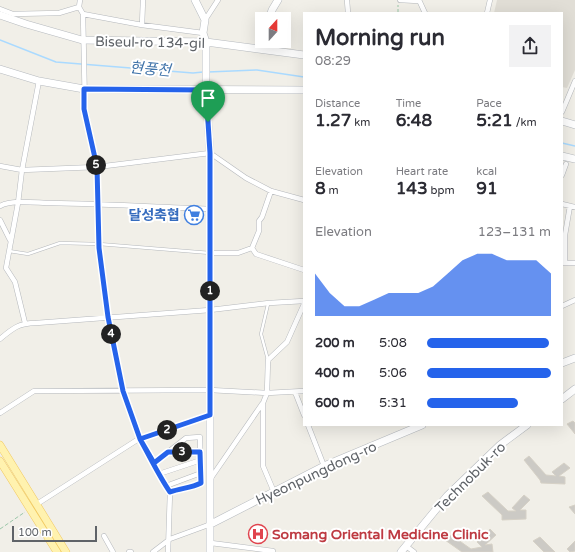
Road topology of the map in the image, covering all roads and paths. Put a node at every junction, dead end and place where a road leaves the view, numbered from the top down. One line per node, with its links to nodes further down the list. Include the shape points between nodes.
1 (80, 0): 10 (street)
2 (143, 0): 20 (street)
3 (195, 0): 19 (street)
4 (218, 0): 19 (street)
5 (278, 0): 12 (street)
6 (347, 0): 13 (street)
7 (399, 0): 8 (street); 14 (path)
8 (418, 0): 15 (street)
9 (490, 0): 16 (street)
10 (79, 7): 11 (street, via 59,13 13,14); 17 (street)
11 (0, 9)
12 (271, 12)
13 (348, 12)
14 (398, 12)
15 (424, 12)
16 (487, 12)
17 (83, 14): 20 (street); 22 (street)
18 (0, 15): 22 (street, Biseul-ro 134-gil)
19 (205, 20): 21 (street)
20 (142, 24): 21 (street)
21 (203, 33): 24 (street)
22 (82, 40): 24 (street, Biseul-ro 134-gil); 30 (street)
23 (255, 45): 24 (street, Biseul-ro 134-gil)
24 (206, 46): 31 (street)
25 (274, 48): 26 (street, Biseul-ro 134-gil)
26 (303, 55)
27 (0, 69): 28 (street)
28 (39, 81): 30 (street); 42 (street)
29 (575, 81): 33 (street)
30 (84, 89): 31 (street); 41 (street, via 84,109)
31 (206, 90): 32 (street); 36 (street)
32 (303, 90)
33 (563, 110)
34 (563, 121): 35 (street)
35 (575, 125)
36 (210, 153): 41 (street); 44 (street); 51 (street)
37 (563, 156): 38 (street)
38 (575, 159)
39 (566, 164): 43 (street)
40 (0, 166): 42 (street)
41 (97, 167): 42 (street); 47 (street)
42 (22, 170): 46 (street)
43 (563, 172)
44 (270, 191): 45 (street); 55 (street)
45 (303, 200)
46 (18, 202): 47 (street); 49 (street); 53 (street)
47 (98, 204): 51 (street); 54 (street)
48 (563, 204): 50 (street)
49 (0, 206)
50 (573, 206): 58 (street, via 565,235)
51 (210, 209): 57 (street)
52 (0, 220): 53 (street)
53 (10, 240): 56 (street)
54 (99, 244): 56 (lane, via 60,244 28,254); 57 (lane); 67 (street)
55 (252, 248): 57 (street, via 238,253); 60 (street, via 256,254)
56 (8, 251): 68 (street, via 6,268 15,282)
57 (210, 253): 66 (street)
58 (564, 263): 59 (street)
59 (575, 263)
60 (303, 270)
61 (575, 300): 65 (street)
62 (303, 302): 63 (street)
63 (269, 303): 66 (street); 71 (lane, via 261,334)
64 (303, 304): 71 (street, via 287,342)
65 (563, 306)
66 (210, 310): 67 (street); 74 (street)
67 (108, 317): 68 (street); 75 (street)
68 (25, 323): 69 (street, via 16,326)
69 (0, 339)
70 (575, 358): 72 (street)
71 (268, 360): 78 (street)
72 (563, 361)
73 (575, 389): 79 (street)
74 (210, 390): 75 (street); 78 (street); 83 (street)
75 (123, 391): 82 (street, via 34,391); 87 (street)
76 (303, 391): 77 (street)
77 (295, 392): 78 (street); 81 (street)
78 (267, 393): 80 (street)
79 (563, 398)
80 (263, 403): 97 (street); 100 (street, via 263,466)
81 (303, 412)
82 (0, 413)
83 (210, 415): 87 (street); 97 (street)
84 (308, 426): 94 (street)
85 (420, 426): 94 (street, Hyeonpungdong-ro)
86 (526, 426): 108 (street, Technobuk-ro, via 500,445 447,496)
87 (140, 439): 93 (street); 101 (street)
88 (0, 445): 101 (main road)
89 (168, 452): 90 (street); 90 (street, via 186,438 200,437); 93 (street)
90 (200, 452): 91 (street)
91 (201, 460): 95 (street); 96 (street)
92 (0, 461): 102 (main road)
93 (154, 463): 96 (street)
94 (324, 466): 100 (street, Hyeonpungdong-ro)
95 (201, 473): 98 (street); 99 (street, via 201,483)
96 (159, 474): 98 (street)
97 (210, 478): 103 (street)
98 (166, 486): 99 (street)
99 (170, 492): 106 (street)
100 (274, 492): 103 (street, Hyeonpungdong-ro)
101 (37, 504): 111 (main road)
102 (30, 508): 104 (path); 110 (main road)
103 (211, 524): 106 (street); 107 (street)
104 (0, 529)
105 (104, 536): 112 (street)
106 (170, 539): 113 (street); 114 (street)
107 (211, 543): 109 (street); 115 (street)
108 (403, 549): 116 (street)
109 (273, 551)
110 (57, 552)
111 (66, 552)
112 (113, 552)
113 (153, 552)
114 (168, 552)
115 (210, 552)
116 (414, 552)

